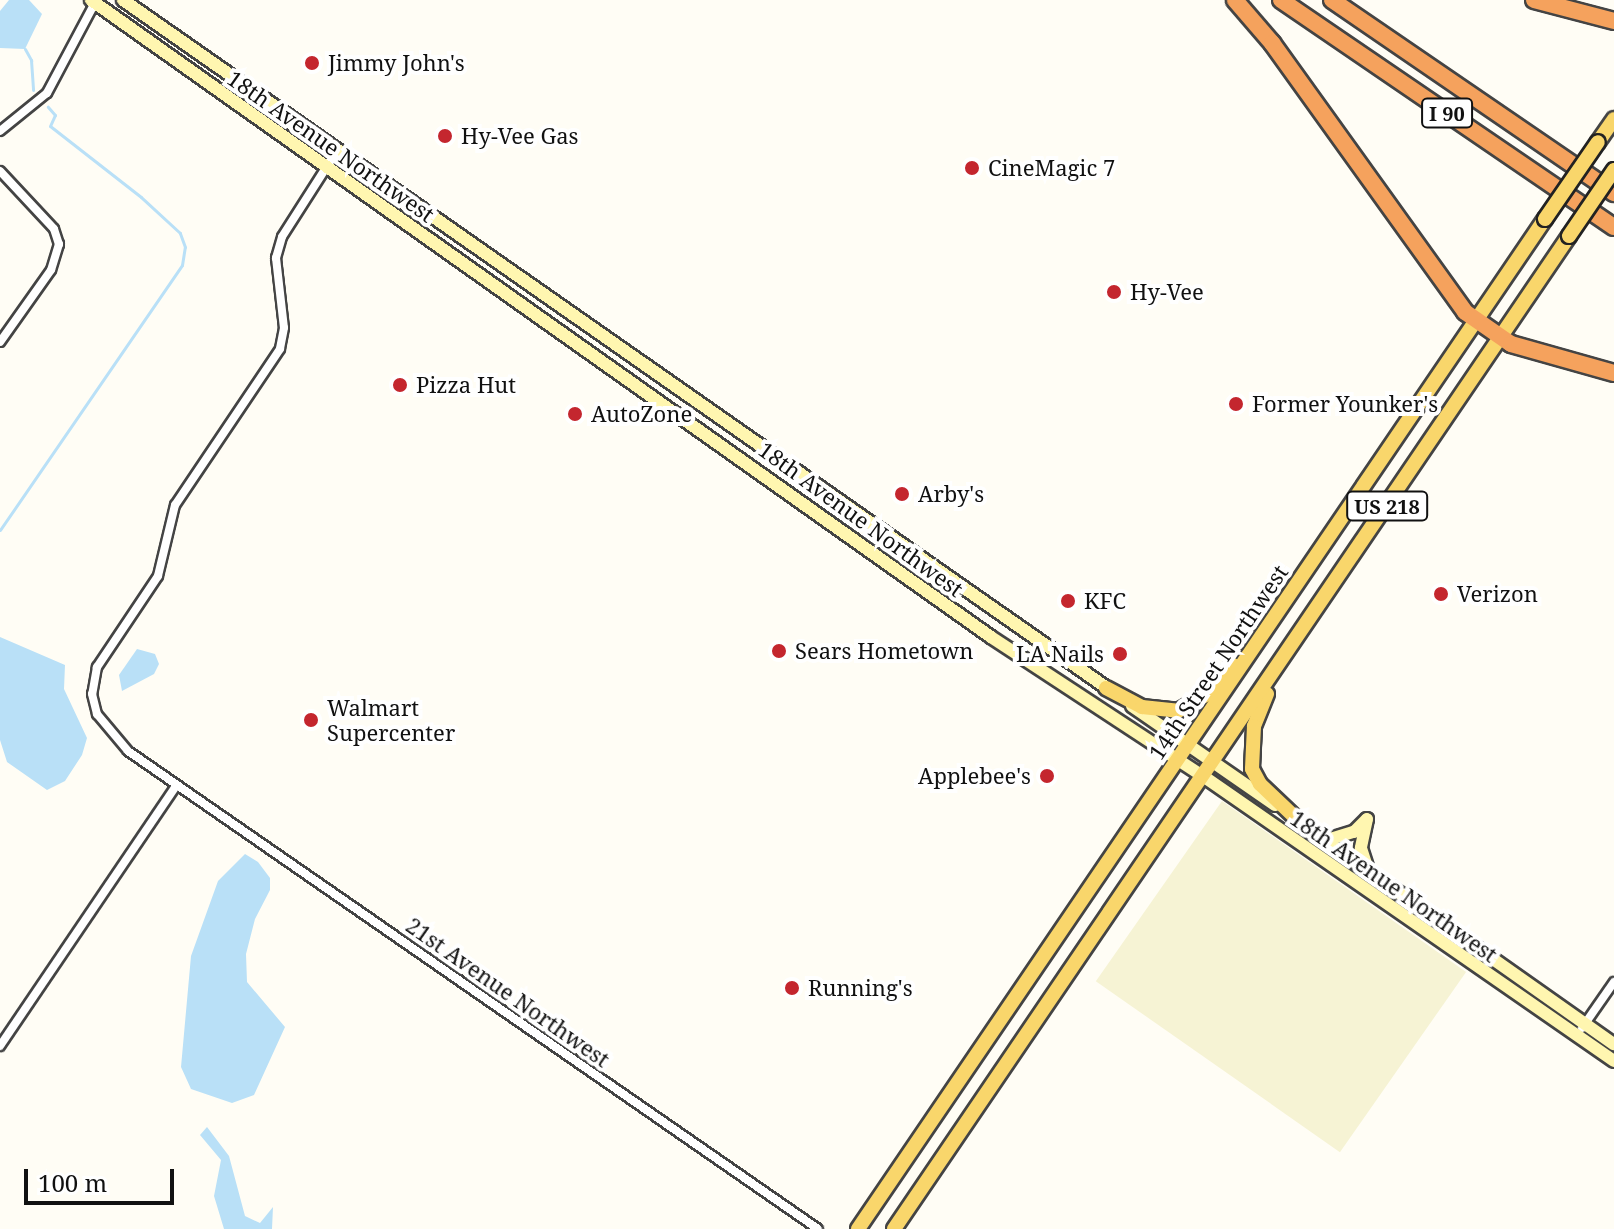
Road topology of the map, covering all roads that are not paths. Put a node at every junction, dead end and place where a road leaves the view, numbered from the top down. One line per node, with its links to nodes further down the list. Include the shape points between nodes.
1 (123, 0): 10 (street, 18th Avenue Northwest)
2 (1235, 0): 16 (highway, via 1279,53 1445,288)
3 (1281, 0): 15 (highway, I 90)
4 (1332, 0): 14 (highway, I 90)
5 (1534, 0): 7 (highway)
6 (94, 1): 9 (street, via 49,90); 11 (street, 18th Avenue Northwest)
7 (1614, 21)
8 (1614, 119): 16 (main road, 14th Street Northwest, bridge)
9 (0, 131)
10 (338, 149): 11 (street, 21st Avenue Northwest); 22 (street, 18th Avenue Northwest)
11 (325, 167): 24 (street, 18th Avenue Northwest, via 991,637); 27 (street, 21st Avenue Northwest, via 293,216 276,258 284,328 280,349 175,505 161,568 94,678 94,707 106,730)
12 (1614, 170): 17 (main road, US 218, bridge)
13 (0, 171): 18 (street, via 54,229 59,244 55,263)
14 (1614, 193)
15 (1614, 227)
16 (1477, 322): 17 (highway); 20 (main road, 14th Street Northwest / US 218)
17 (1501, 338): 19 (highway); 21 (main road, US 218)
18 (0, 342)
19 (1614, 373)
20 (1280, 610): 22 (main road, via 1194,705 1161,712); 23 (main road, 14th Street Northwest / US 218)
21 (1304, 627): 25 (main road, US 218); 28 (main road, via 1264,699 1249,753 1260,784)
22 (1106, 688): 23 (street, 18th Avenue Northwest)
23 (1189, 744): 24 (main road, 14th Street Northwest / US 218); 25 (street, 18th Avenue Northwest)
24 (1178, 759): 26 (street, 18th Avenue Northwest); 39 (main road, 14th Street Northwest / US 218)
25 (1213, 761): 26 (main road, US 218); 28 (street, 18th Avenue Northwest)
26 (1203, 776): 31 (street, 18th Avenue Northwest); 40 (main road, US 218)
27 (177, 785): 36 (street); 38 (street, 21st Avenue Northwest)
28 (1303, 825): 29 (street, 18th Avenue Northwest)
29 (1327, 840): 30 (street, 18th Avenue Northwest); 30 (street, via 1354,832 1367,819)
30 (1357, 852): 31 (street, via 1335,863); 33 (street, 18th Avenue Northwest, via 1367,867)
31 (1320, 858): 34 (street, 18th Avenue Northwest)
32 (1614, 982): 33 (street)
33 (1587, 1021): 34 (street); 35 (street, 18th Avenue Northwest)
34 (1575, 1038): 37 (street, 18th Avenue Northwest)
35 (1614, 1044)
36 (0, 1046)
37 (1614, 1061)
38 (818, 1229)
39 (858, 1229)
40 (894, 1229)

